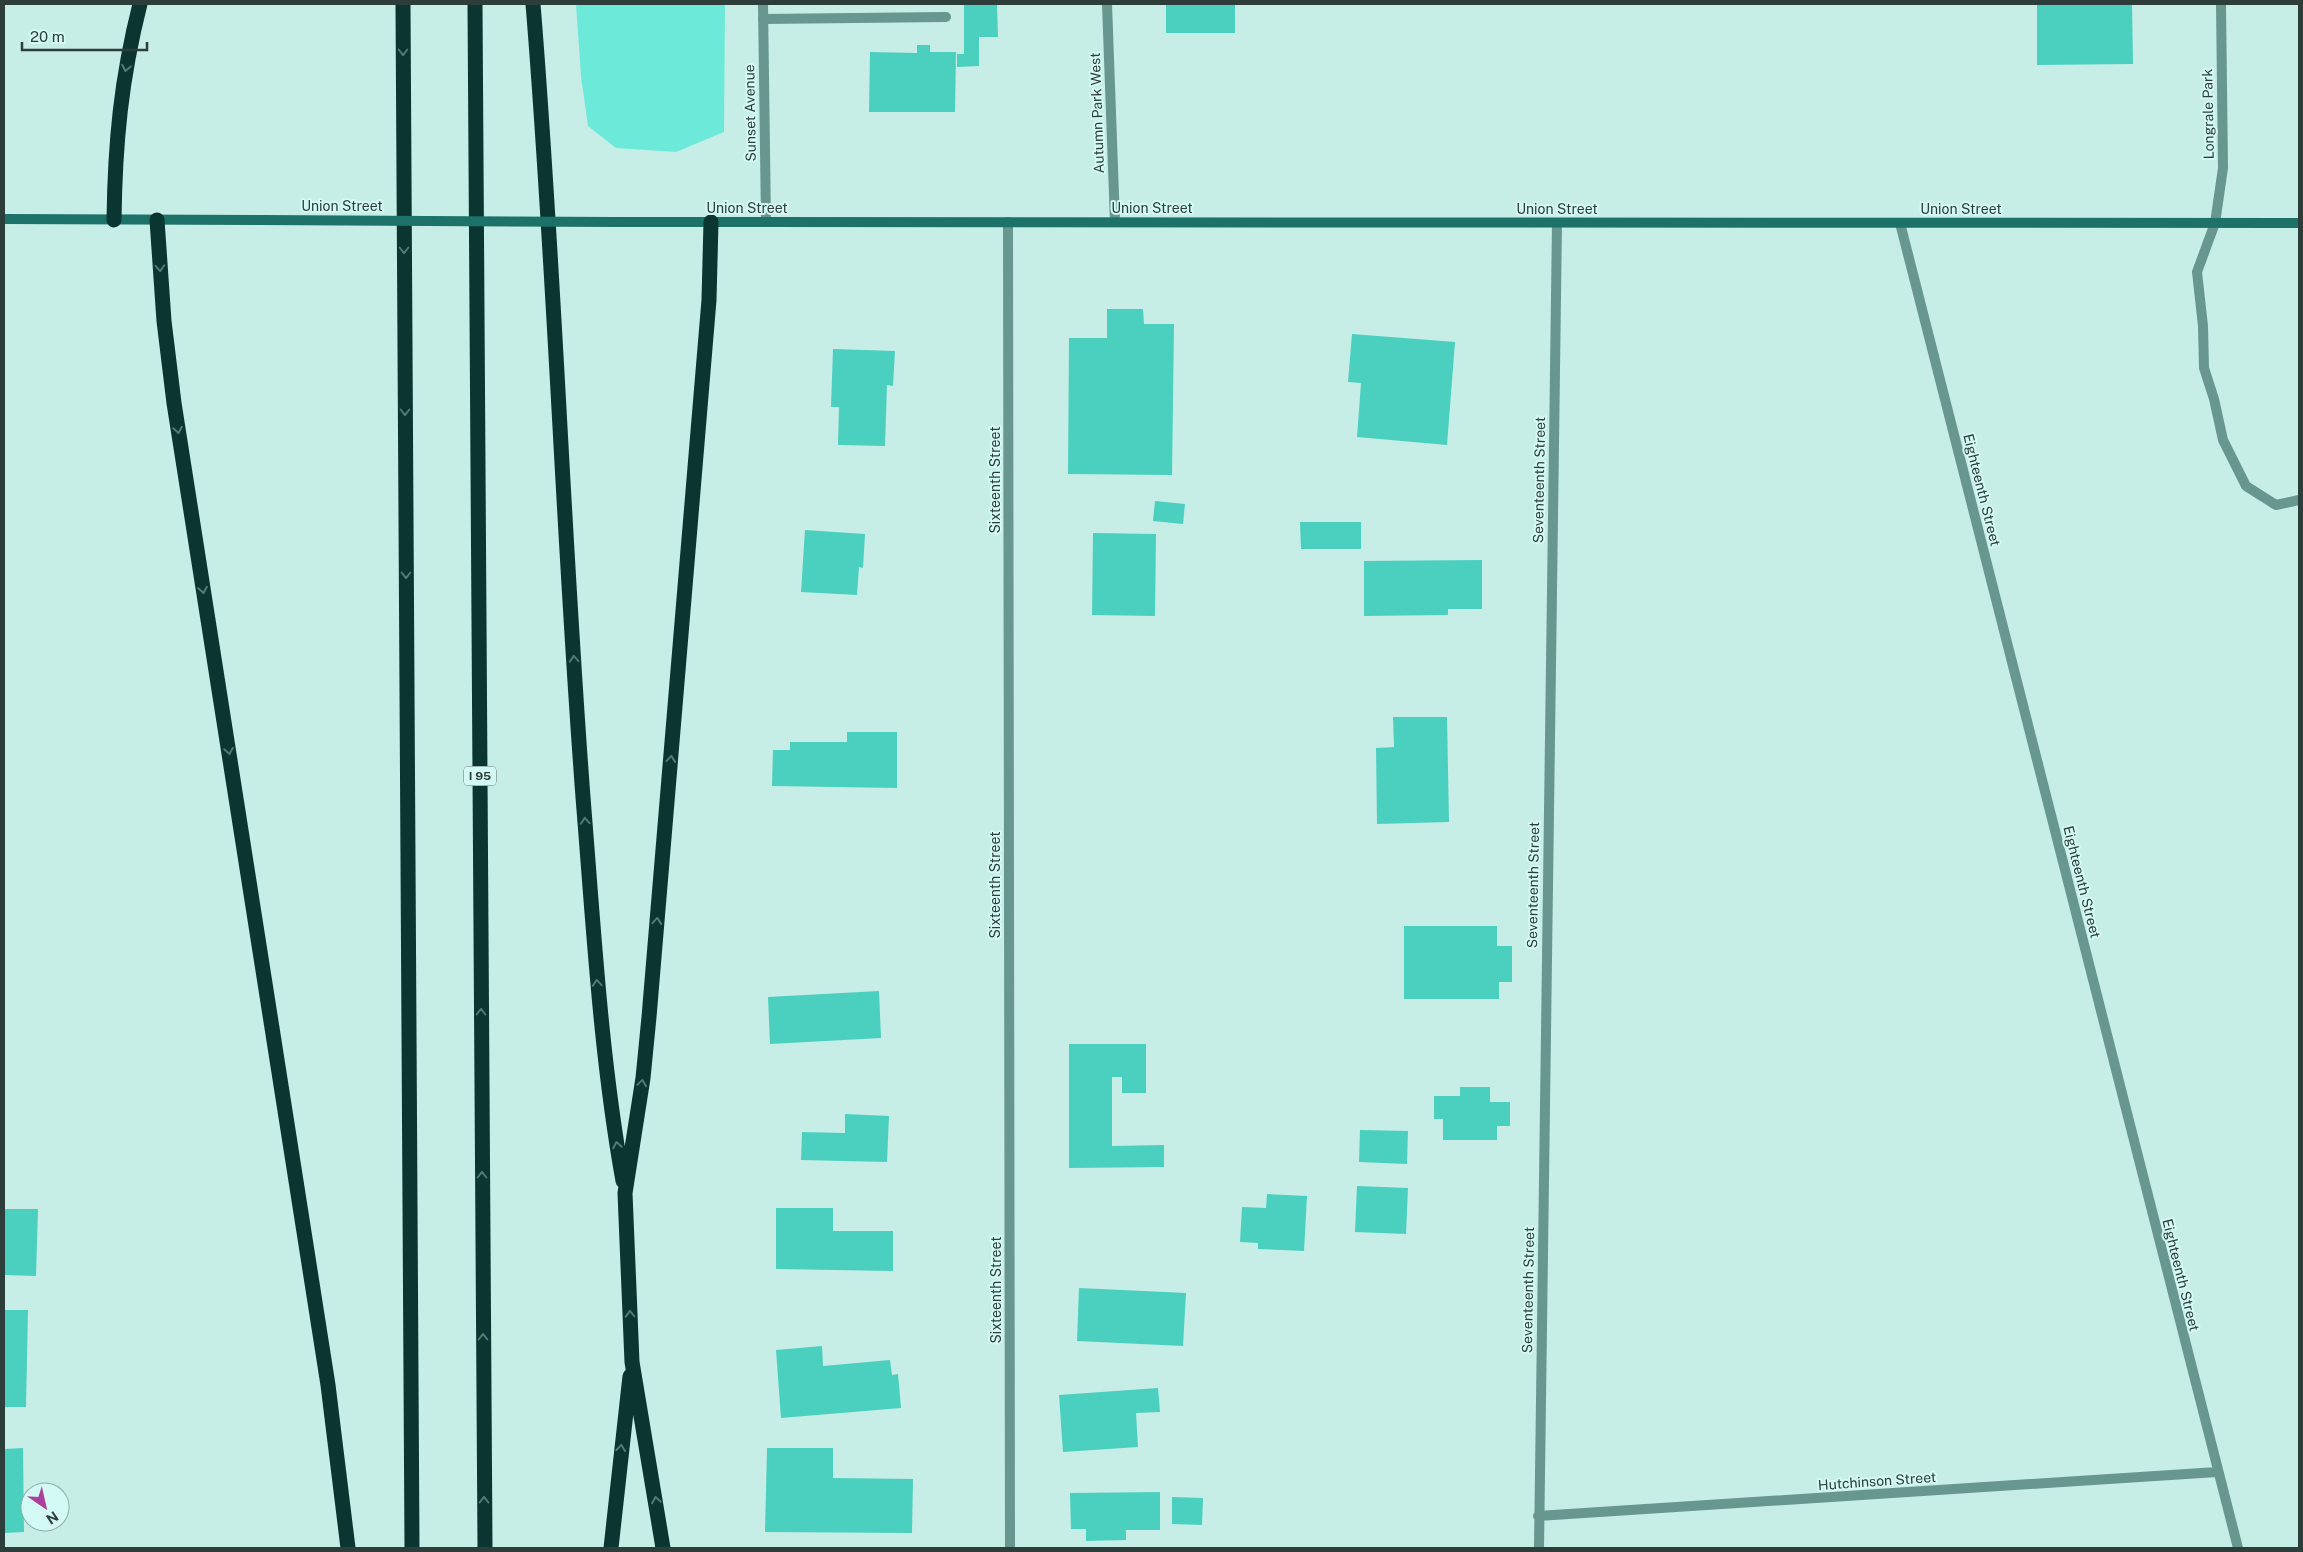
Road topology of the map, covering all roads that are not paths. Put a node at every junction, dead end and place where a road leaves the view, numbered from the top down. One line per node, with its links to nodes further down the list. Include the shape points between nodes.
1 (140, 4): 11 (highway, one-way to 11, via 121,93)
2 (403, 4): 27 (highway, one-way to 27)
3 (475, 4): 28 (highway, I 95, one-way to 3)
4 (533, 4): 22 (highway, one-way to 4, via 607,1085 589,873)
5 (763, 4): 9 (street, Sunset Avenue)
6 (1107, 4): 16 (street, Autumn Park West)
7 (2221, 4): 19 (street, Longrale Park, via 2223,168)
8 (946, 17): 9 (street)
9 (763, 19): 14 (street, Sunset Avenue)
10 (4, 219): 11 (main road, Union Street)
11 (114, 220): 12 (main road, Union Street)
12 (157, 220): 13 (main road, Union Street, bridge); 26 (highway, one-way to 26, via 173,395 328,1385)
13 (712, 222): 14 (main road, Union Street); 22 (highway, one-way to 13, via 649,1017 709,300)
14 (766, 222): 15 (main road, Union Street)
15 (1008, 222): 16 (main road, Union Street); 31 (street, Sixteenth Street)
16 (1115, 222): 17 (main road, Union Street)
17 (1557, 222): 18 (main road, Union Street); 25 (street, Seventeenth Street)
18 (1900, 223): 19 (main road, Union Street); 24 (street, Eighteenth Street)
19 (2215, 223): 20 (main road, Union Street); 21 (street, Longrale Park, via 2197,272 2204,368 2223,440 2246,486 2276,504)
20 (2299, 223)
21 (2299, 500)
22 (625, 1192): 23 (highway, one-way to 22)
23 (632, 1362): 29 (highway, one-way to 23); 30 (highway, one-way to 23)
24 (2218, 1472): 25 (street, Hutchinson Street); 33 (street, Eighteenth Street)
25 (1538, 1516): 32 (street, Seventeenth Street)
26 (348, 1548)
27 (412, 1548)
28 (485, 1548)
29 (610, 1548)
30 (663, 1548)
31 (1010, 1548)
32 (1539, 1548)
33 (2238, 1548)

